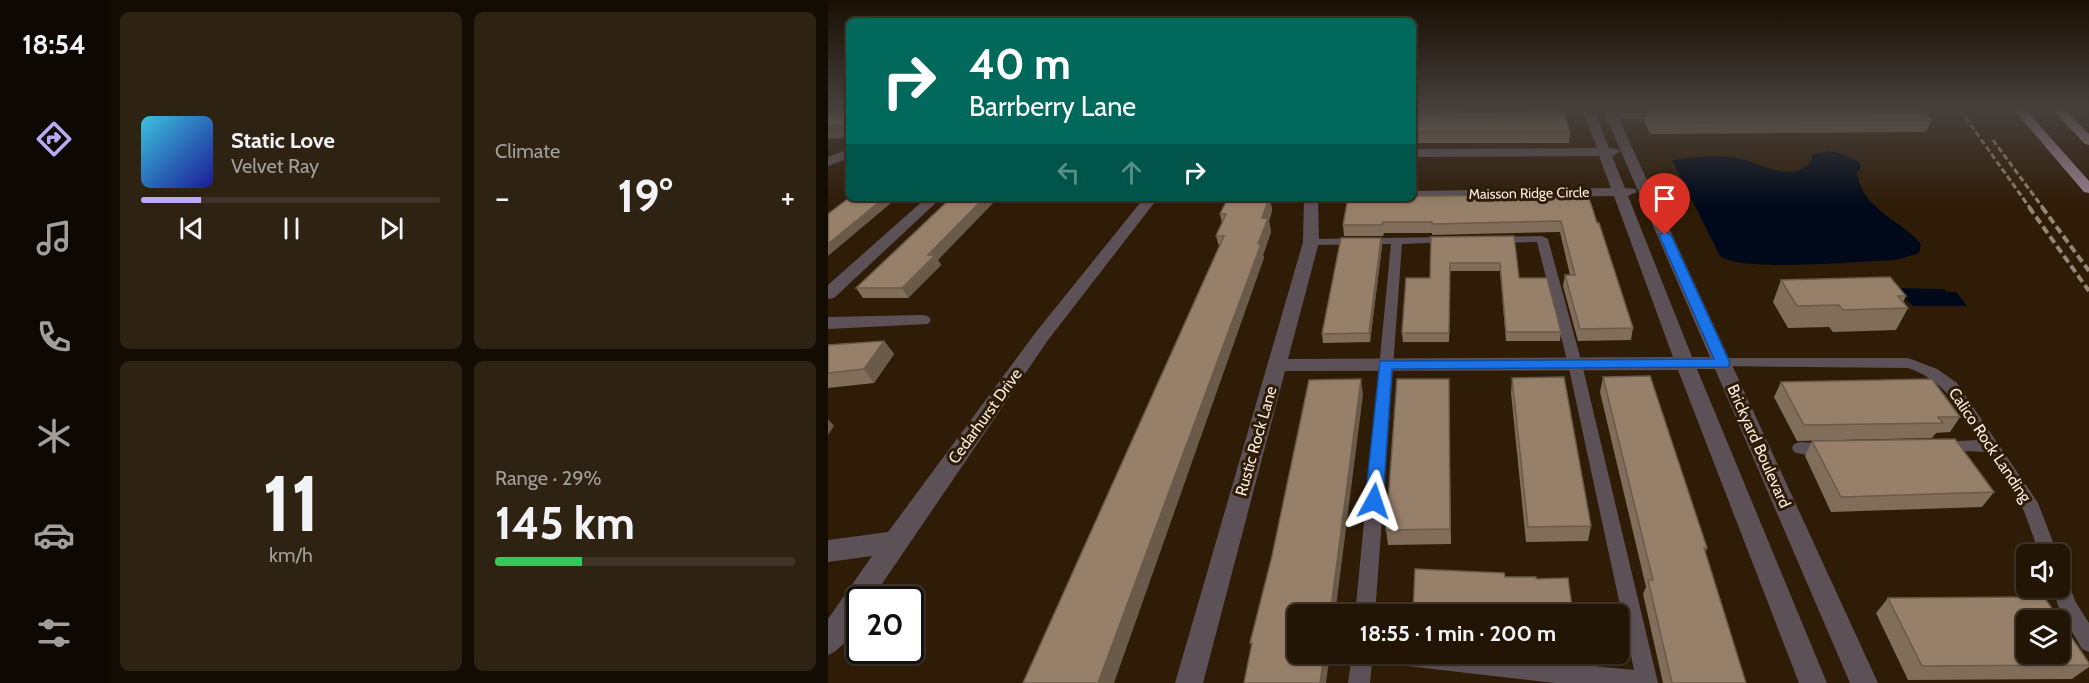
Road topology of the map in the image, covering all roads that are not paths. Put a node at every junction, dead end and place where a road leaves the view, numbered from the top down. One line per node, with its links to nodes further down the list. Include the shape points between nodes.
1 (1600, 142): 4 (street)
2 (1623, 142): 5 (street, Brickyard Boulevard)
3 (2048, 142): 9 (main road)
4 (1603, 151): 5 (street); 6 (street); 10 (street)
5 (1628, 152): 11 (street, Brickyard Boulevard)
6 (1416, 153)
7 (846, 154): 8 (street)
8 (829, 161)
9 (2089, 189)
10 (1619, 192): 11 (street, Maisson Ridge Circle); 12 (street, Maisson Ridge Circle); 24 (street)
11 (1646, 192): 25 (street, Brickyard Boulevard)
12 (1416, 195)
13 (931, 201): 20 (street)
14 (1149, 201): 32 (street, Cedarhurst Drive, via 1066,304)
15 (1311, 201): 19 (street, Rustic Rock Lane)
16 (1464, 240): 18 (lane)
17 (1486, 240): 23 (lane, via 1542,239)
18 (1397, 241): 19 (lane); 27 (lane)
19 (1311, 242): 26 (street, Rustic Rock Lane)
20 (828, 294)
21 (921, 320): 22 (street)
22 (828, 323)
23 (1575, 363): 24 (street); 27 (street); 41 (lane)
24 (1685, 363): 25 (street); 44 (street)
25 (1723, 363): 28 (lane, Calico Rock Landing, via 1908,363 1924,367 1952,387); 45 (street, Brickyard Boulevard)
26 (1277, 365): 27 (street); 42 (street, Rustic Rock Lane)
27 (1385, 365): 36 (lane)
28 (1993, 446): 29 (lane); 33 (lane, Calico Rock Landing, via 2032,508)
29 (1926, 447)
30 (1800, 448): 31 (lane)
31 (1846, 448)
32 (895, 542): 34 (street); 37 (street, Cedarhurst Drive)
33 (2045, 544)
34 (828, 551)
35 (2064, 598): 38 (lane)
36 (1366, 604)
37 (828, 642)
38 (2089, 642)
39 (1361, 664): 43 (lane)
40 (1473, 664): 41 (lane)
41 (1646, 682)
42 (1189, 683)
43 (1359, 683)
44 (1813, 683)
45 (1864, 683)

